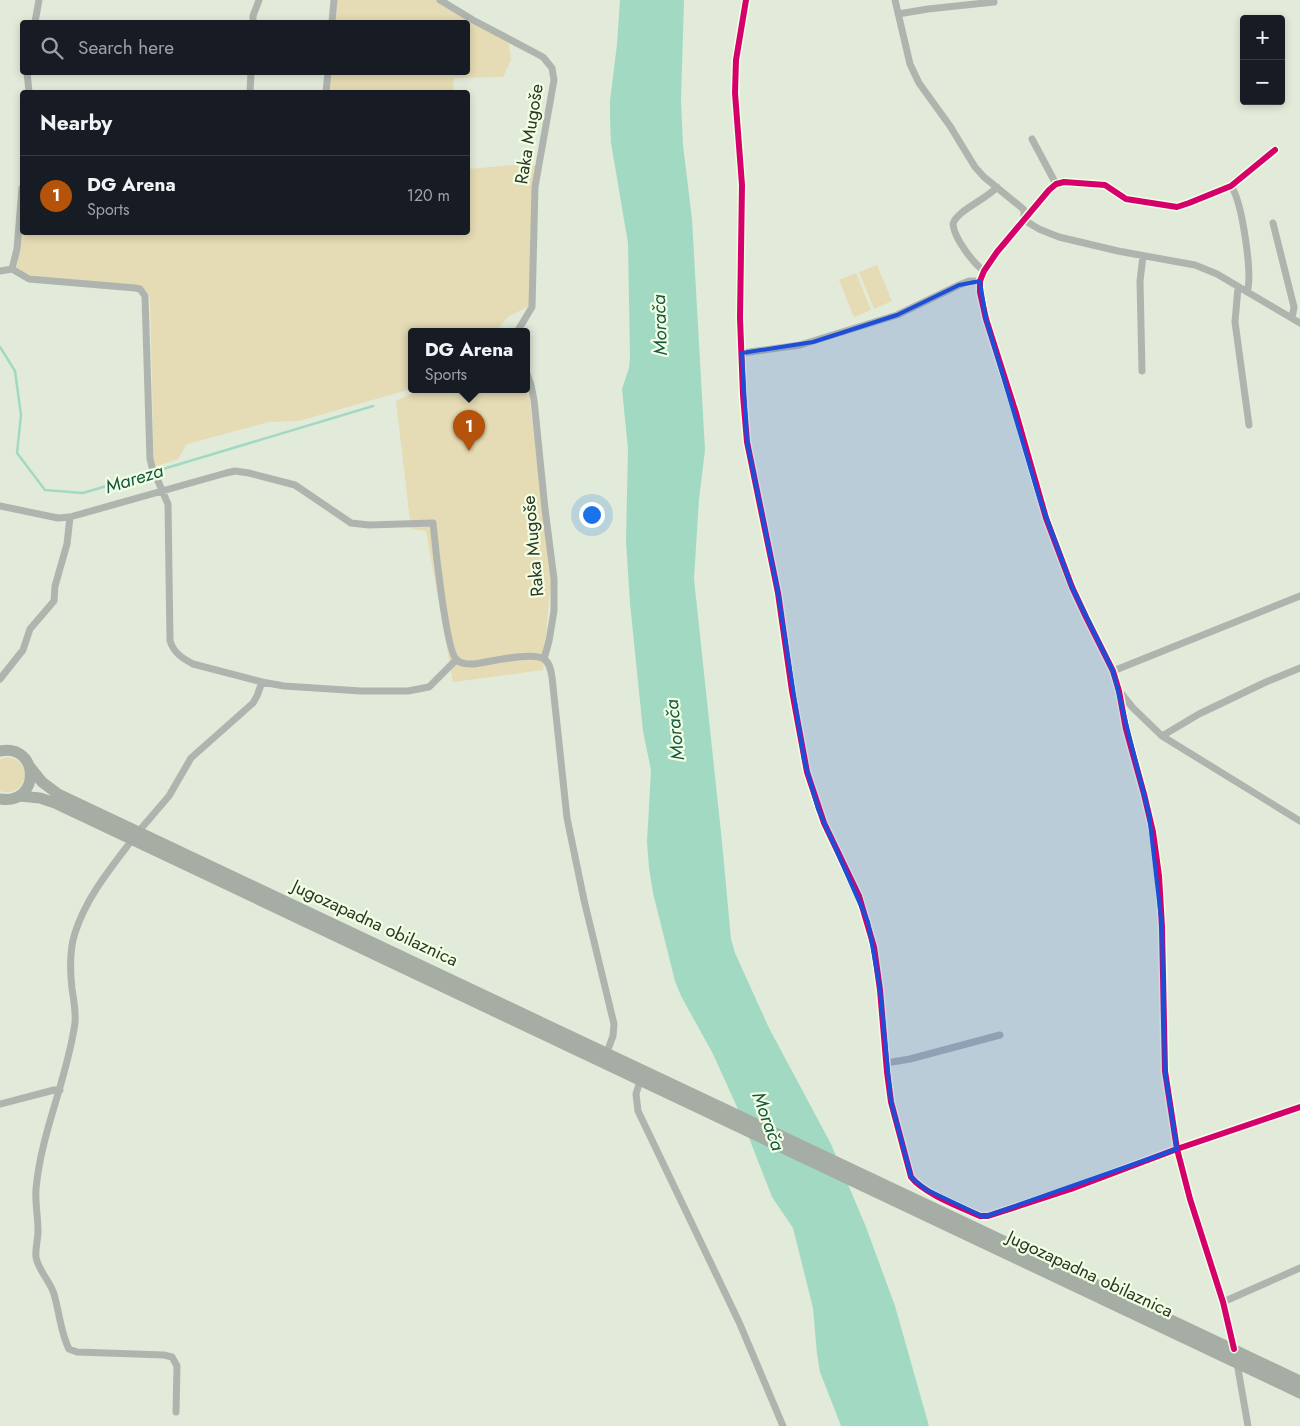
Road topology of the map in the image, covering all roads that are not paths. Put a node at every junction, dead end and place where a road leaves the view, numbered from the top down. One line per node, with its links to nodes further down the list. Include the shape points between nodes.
1 (40, 0): 9 (street)
2 (259, 0): 10 (street)
3 (334, 0): 11 (street)
4 (440, 0): 35 (street, Raka Mugoše, via 543,58 554,73 535,187 532,307)
5 (746, 0): 36 (street, via 736,77 742,185)
6 (895, 0): 8 (street)
7 (994, 2): 8 (street)
8 (898, 14): 22 (street, via 913,73 972,164)
9 (35, 20)
10 (253, 20)
11 (332, 20)
12 (27, 75): 15 (street)
13 (251, 75): 16 (street)
14 (328, 75): 17 (street)
15 (29, 90)
16 (250, 90)
17 (326, 90)
18 (1032, 139): 20 (street)
19 (1275, 150): 21 (street)
20 (1056, 184): 21 (street, via 1105,185 1126,199 1171,207); 24 (street)
21 (1231, 186): 32 (street, via 1241,211 1249,284)
22 (997, 187): 24 (street, via 1024,210); 29 (street, via 957,216 953,224 971,258)
23 (20, 212): 27 (street)
24 (1024, 220): 26 (street, via 1046,233); 29 (street)
25 (1273, 223): 33 (street, via 1294,307)
26 (1143, 256): 31 (street, via 1195,265); 37 (street, via 1140,280)
27 (12, 269): 28 (street); 40 (street, via 29,279 135,288 143,292 146,300 152,467)
28 (0, 271)
29 (984, 271): 30 (street)
30 (980, 281): 36 (street, via 962,283 896,315 813,342); 47 (street, via 986,319 1046,518 1072,587)
31 (1238, 287): 32 (street); 39 (street, via 1235,322)
32 (1246, 292): 33 (street)
33 (1292, 318): 34 (street)
34 (1300, 324)
35 (519, 328)
36 (742, 353): 60 (street, via 748,447 778,593 804,760 818,809 868,922 880,990)
37 (1142, 371)
38 (530, 382): 44 (street, Raka Mugoše, via 554,579 554,611)
39 (1249, 425)
40 (163, 492): 42 (street); 45 (street, via 240,471 295,486 351,523 433,523 450,649); 49 (street, via 168,504 170,641 173,648 192,664)
41 (0, 506): 42 (street)
42 (70, 518): 48 (street, via 54,602 30,629 23,650)
43 (1300, 596): 47 (street)
44 (544, 659): 45 (street, via 531,656 474,664); 59 (street, via 552,677 567,818 614,1024)
45 (456, 660): 49 (street, via 434,684 408,691 362,691)
46 (1300, 668): 51 (street, via 1200,714)
47 (1113, 671): 50 (street)
48 (0, 679)
49 (262, 682): 57 (street, via 253,703 191,758 169,796)
50 (1119, 691): 51 (street); 66 (street, via 1148,807 1157,859 1165,1071)
51 (1162, 736): 56 (street)
52 (0, 751): 53 (main road, Jugozapadna obilaznica, via 17,753)
53 (30, 767): 54 (main road, via 30,784); 57 (main road, Jugozapadna obilaznica, via 58,794)
54 (19, 796): 55 (main road, Jugozapadna obilaznica); 57 (main road, Jugozapadna obilaznica, via 55,803)
55 (0, 799)
56 (1300, 821)
57 (135, 836): 59 (main road, Jugozapadna obilaznica); 61 (main road, Jugozapadna obilaznica); 62 (street, via 92,897 72,942 75,1021)
58 (1000, 1035): 60 (street)
59 (607, 1052): 64 (main road, Jugozapadna obilaznica)
60 (886, 1063): 66 (street, via 891,1102 910,1177 925,1189 980,1216 1071,1190)
61 (640, 1081): 64 (main road, Jugozapadna obilaznica); 75 (street, via 636,1094 638,1110 740,1322)
62 (60, 1090): 63 (street); 74 (street, via 37,1181 36,1255 53,1290 67,1345 74,1352 172,1357 177,1366)
63 (0, 1104)
64 (710, 1107): 67 (main road)
65 (1300, 1107): 66 (street)
66 (1177, 1149): 69 (street)
67 (868, 1182): 70 (main road, Jugozapadna obilaznica); 71 (main road, Jugozapadna obilaznica)
68 (1300, 1268): 69 (street)
69 (1223, 1302): 70 (street)
70 (1234, 1350): 72 (main road, Jugozapadna obilaznica)
71 (1237, 1363): 73 (main road, Jugozapadna obilaznica); 76 (street)
72 (1300, 1381)
73 (1300, 1393)
74 (176, 1412)
75 (783, 1426)
76 (1248, 1426)

